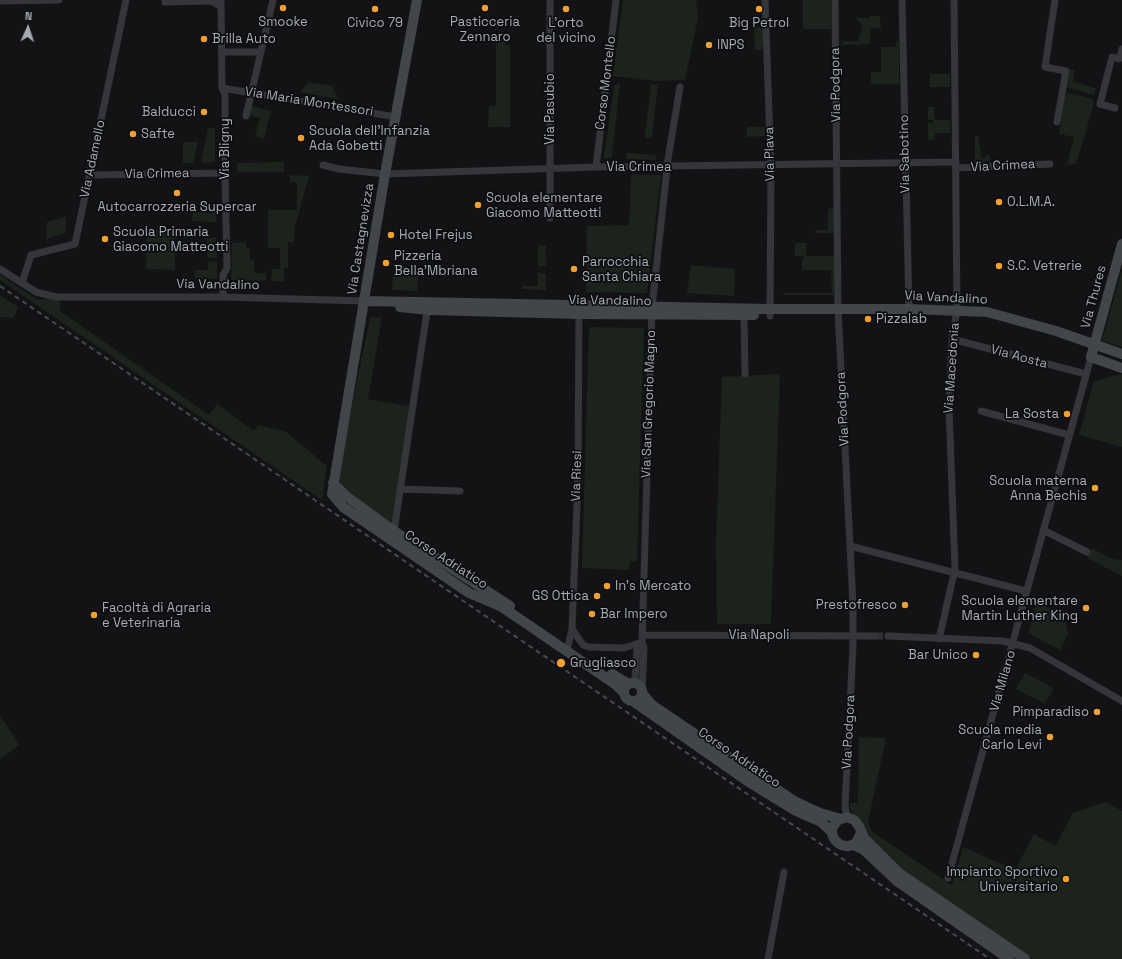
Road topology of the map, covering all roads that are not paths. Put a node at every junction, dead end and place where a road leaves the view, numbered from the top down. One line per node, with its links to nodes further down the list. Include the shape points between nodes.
1 (0, 0): 2 (street)
2 (59, 0)
3 (126, 0): 36 (street, Via Adamello)
4 (274, 0): 17 (street)
5 (417, 0): 23 (street, Via Castagnevizza)
6 (550, 0): 33 (street, Via Pasubio)
7 (616, 0): 32 (street, Corso Montello)
8 (765, 0): 29 (street, Via Plava)
9 (835, 0): 26 (street, Via Podgora)
10 (902, 0): 25 (street, Via Sabotino)
11 (954, 0): 30 (street, Via Macedonia)
12 (1055, 0): 24 (street, via 1045,67 1066,71)
13 (165, 1): 14 (street, via 212,1)
14 (221, 4): 16 (street, Via Bligny)
15 (1122, 49): 21 (street, via 1119,59 1112,58 1100,104)
16 (222, 52): 17 (street); 19 (street, Via Bligny)
17 (260, 52): 20 (street)
18 (680, 87): 31 (street)
19 (222, 88): 20 (street, Via Maria Montessori); 34 (street, Via Bligny, via 225,95)
20 (249, 92): 22 (street); 23 (street, Via Maria Montessori)
21 (1115, 108)
22 (246, 116)
23 (396, 117): 35 (street, Via Castagnevizza)
24 (1057, 122)
25 (905, 163): 26 (street, Via Crimea); 30 (street, Via Crimea); 45 (street, Via Sabotino)
26 (837, 164): 29 (street, Via Crimea); 46 (street, Via Podgora)
27 (1050, 164): 30 (street, Via Crimea)
28 (323, 165): 35 (street, Via Crimea)
29 (770, 165): 31 (street, Via Crimea); 49 (street, Via Plava)
30 (956, 165): 47 (street, Via Macedonia)
31 (668, 166): 32 (street, Via Crimea); 48 (street, Via San Gregorio Magno)
32 (596, 167): 33 (street, Via Crimea)
33 (550, 168): 35 (street, Via Crimea); 37 (street, Via Pasubio)
34 (225, 173): 36 (street, Via Crimea); 41 (street, Via Bligny, via 227,268 223,275)
35 (385, 174): 42 (street, Via Castagnevizza)
36 (90, 175): 40 (street, Via Adamello, via 75,244 31,255)
37 (550, 218)
38 (1122, 244): 52 (street, Via Thures)
39 (0, 269): 40 (street, Via Vandalino)
40 (22, 284): 41 (street, Via Vandalino, via 36,292 56,297)
41 (223, 297): 42 (street, Via Vandalino)
42 (365, 301): 43 (street, Via Vandalino); 60 (street, Via Castagnevizza)
43 (428, 306): 44 (street, Via Vandalino); 61 (street, Corso Adriatico)
44 (579, 309): 48 (street, Via Vandalino); 69 (street, Via Riesi, via 578,479)
45 (909, 309): 46 (street, Via Vandalino); 47 (street, Via Vandalino)
46 (838, 310): 49 (street, Via Vandalino, via 831,316); 65 (street, Via Podgora)
47 (957, 310): 51 (street, Via Macedonia); 52 (street, Via Vandalino, via 987,312)
48 (652, 311): 49 (street, Via Vandalino); 50 (street, Via Vandalino); 73 (street, Via San Gregorio Magno)
49 (770, 312): 50 (street, Via Vandalino)
50 (744, 315): 56 (street)
51 (952, 339): 57 (street, Via Aosta); 67 (street, Via Macedonia, via 948,407)
52 (1095, 345): 53 (street, Via Vandalino); 54 (street, Via Thures)
53 (1122, 354)
54 (1091, 357): 55 (street); 57 (street, Via Milano)
55 (1122, 368)
56 (745, 374)
57 (1086, 374): 59 (street, Via Milano)
58 (981, 411): 59 (street)
59 (1069, 435): 64 (street, Via Milano)
60 (333, 483): 63 (street, Corso Adriatico, via 346,496); 77 (street, Corso Adriatico, via 332,494 343,507 469,593 502,607 615,684)
61 (400, 489): 62 (street); 63 (street, Corso Adriatico)
62 (460, 491)
63 (394, 530): 76 (street, Corso Adriatico)
64 (1043, 530): 66 (street); 68 (street, Via Milano)
65 (850, 546): 67 (street); 70 (street, Via Podgora)
66 (1087, 552)
67 (955, 573): 68 (street); 74 (street, Via Macedonia)
68 (1026, 591): 75 (street, Via Milano)
69 (572, 629): 73 (street, Via Napoli, via 583,645 589,647 624,648); 76 (street, Via Riesi)
70 (854, 635): 71 (street, Via Napoli); 73 (street, Via Napoli); 81 (street, Via Podgora)
71 (876, 636)
72 (888, 636): 74 (street)
73 (642, 639): 77 (street, Via San Gregorio Magno, via 637,648 635,678); 78 (street, Via San Gregorio Magno)
74 (939, 639): 75 (street)
75 (1014, 644): 79 (street, via 1030,648); 86 (street, Via Milano)
76 (568, 646): 77 (street, Corso Adriatico)
77 (628, 686): 78 (street, Corso Adriatico, via 638,685); 80 (street, Corso Adriatico, via 626,699)
78 (642, 692): 80 (street); 81 (street, Corso Adriatico, via 652,705 777,791 807,807)
79 (1122, 701)
80 (634, 702): 82 (street, Corso Adriatico, via 747,781 796,811 821,822)
81 (844, 818): 82 (street, via 834,824); 83 (street, Corso Adriatico, via 856,821)
82 (832, 832): 84 (street, Corso Adriatico, via 834,839 840,844)
83 (861, 833): 84 (street); 89 (street, Corso Adriatico, via 899,873)
84 (852, 845): 88 (street, Corso Adriatico, via 864,850 898,882)
85 (784, 872): 87 (street)
86 (948, 878)
87 (768, 959)
88 (1009, 959)
89 (1025, 959)

